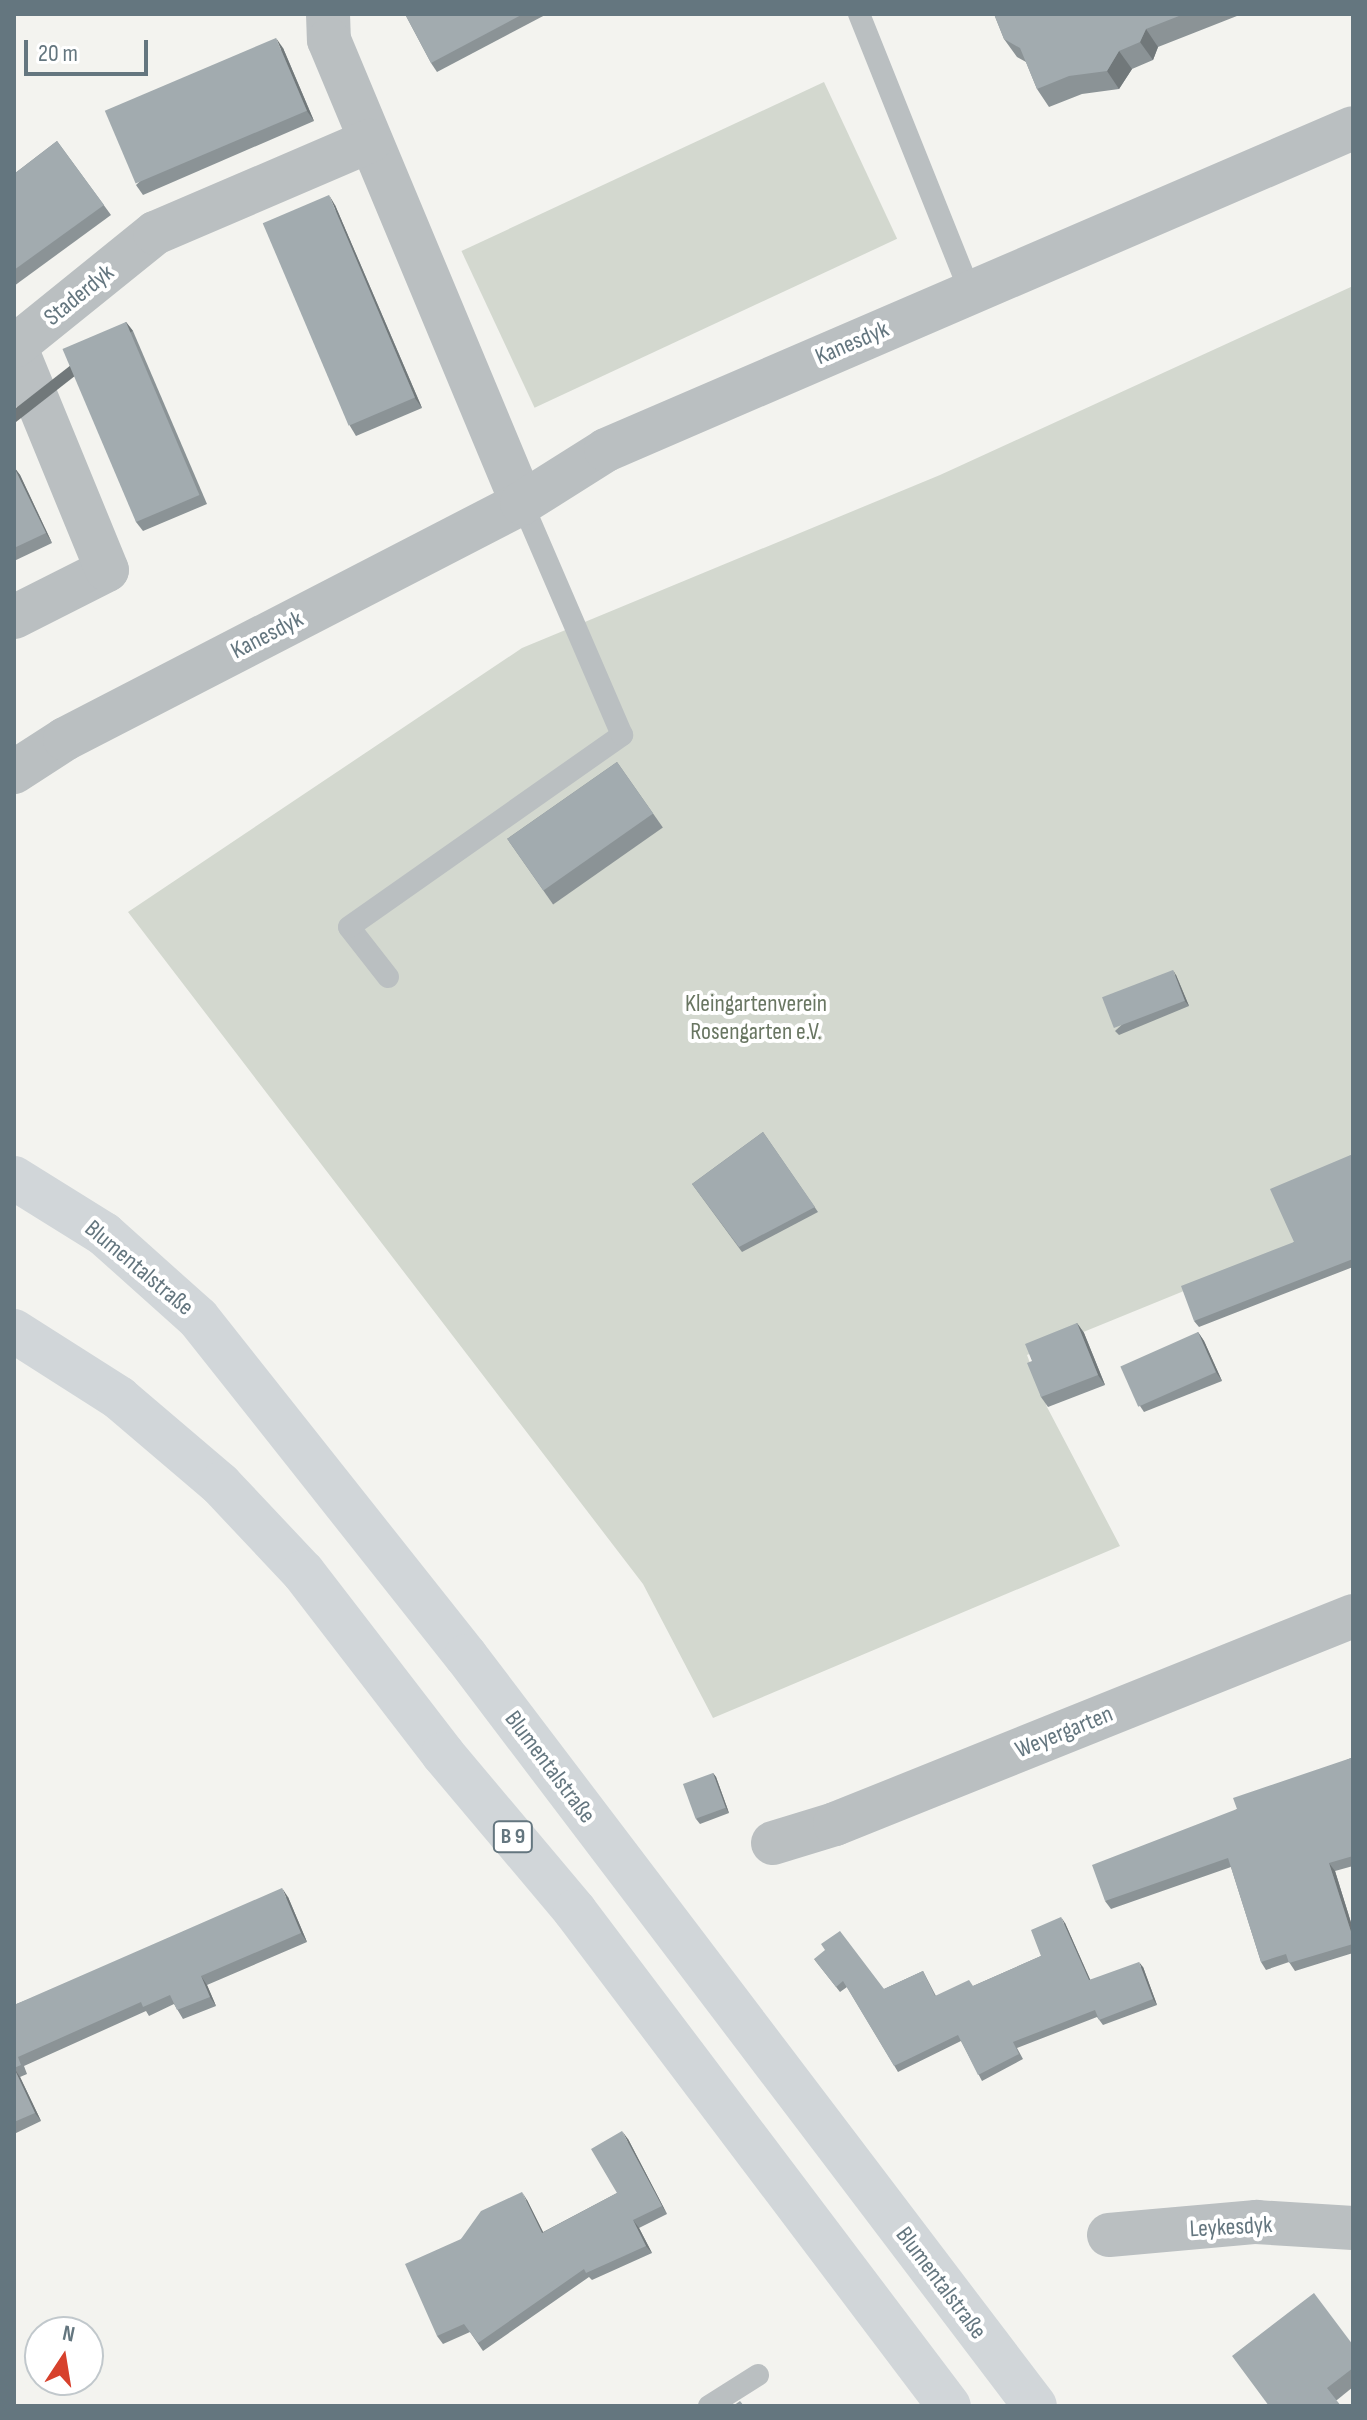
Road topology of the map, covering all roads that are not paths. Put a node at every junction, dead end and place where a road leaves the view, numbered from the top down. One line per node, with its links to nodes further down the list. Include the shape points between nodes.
1 (328, 14): 4 (street, via 329,40)
2 (859, 14): 5 (lane)
3 (1353, 128): 5 (street, Kanesdyk)
4 (370, 141): 6 (street, Staderdyk, via 155,233); 7 (street)
5 (970, 292): 7 (street, Kanesdyk, via 606,450)
6 (14, 346): 8 (street, Staderdyk, via 107,570)
7 (522, 503): 9 (street, Kanesdyk, via 65,739); 10 (lane, via 622,735 349,927)
8 (14, 617)
9 (14, 772)
10 (388, 977)
11 (14, 1178): 20 (main road, Blumentalstraße, via 104,1234 198,1318 466,1656)
12 (14, 1331): 19 (main road, B 9, via 119,1398 220,1484 303,1572 443,1754 575,1911)
13 (1353, 1616): 14 (street, Weyergarten, via 835,1824)
14 (773, 1843)
15 (1353, 2228): 16 (street, Leykesdyk, via 1256,2222)
16 (1109, 2235)
17 (758, 2375): 18 (lane)
18 (709, 2406)
19 (949, 2406)
20 (1035, 2406)

